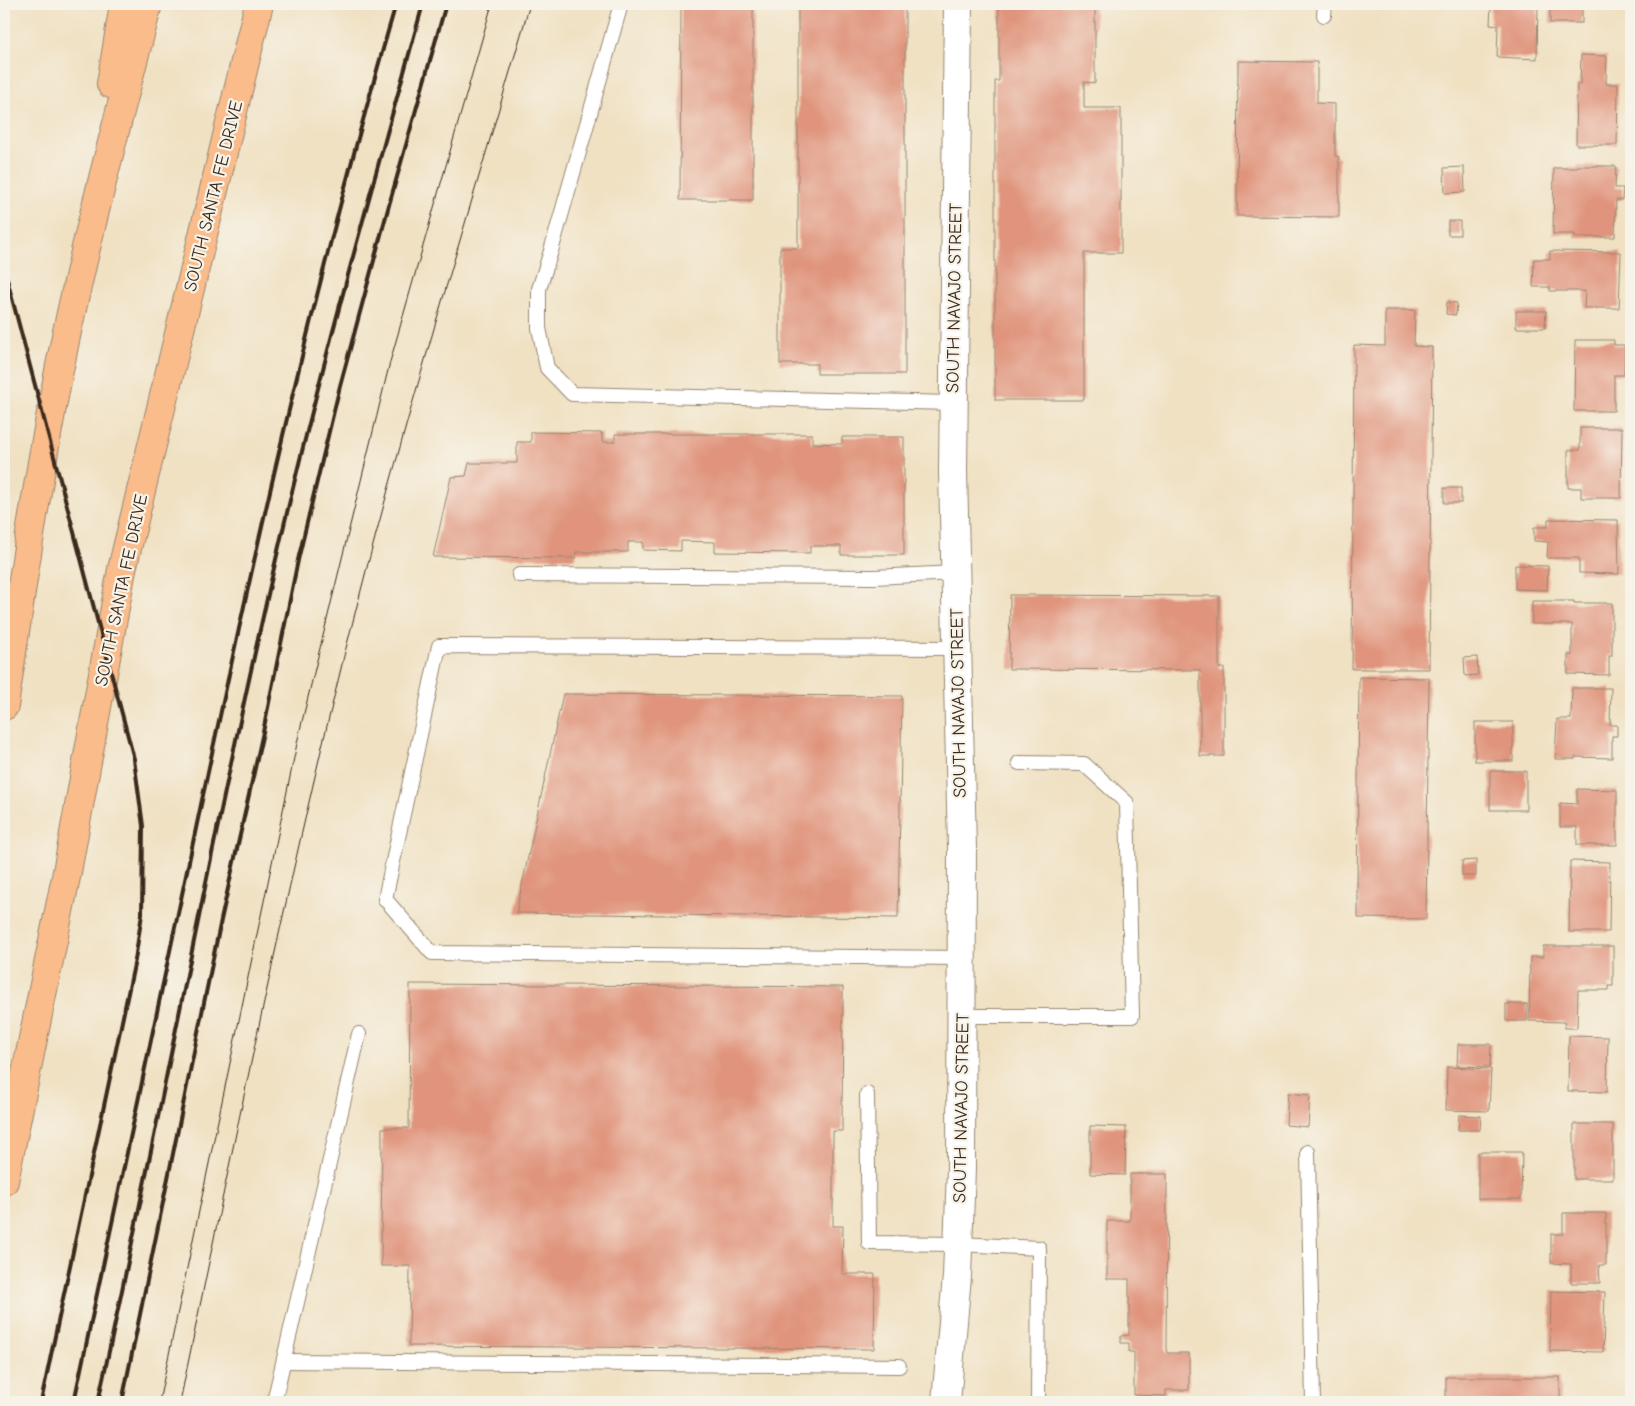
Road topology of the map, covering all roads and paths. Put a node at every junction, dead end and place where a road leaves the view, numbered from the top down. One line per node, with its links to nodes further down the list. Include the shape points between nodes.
1 (124, 4): 6 (highway)
2 (148, 4): 6 (highway)
3 (259, 4): 18 (highway, SOUTH SANTA FE DRIVE, via 122,568 67,872)
4 (621, 4): 7 (lane, via 539,289 539,328 547,368 572,394)
5 (958, 4): 7 (street, SOUTH NAVAJO STREET)
6 (85, 257): 11 (highway, via 65,340 40,473)
7 (953, 403): 8 (street, SOUTH NAVAJO STREET)
8 (955, 573): 9 (lane, via 874,578); 10 (street, SOUTH NAVAJO STREET)
9 (519, 575)
10 (957, 648): 13 (street, SOUTH NAVAJO STREET); 13 (lane, via 439,646 385,900 432,953)
11 (4, 706)
12 (1019, 763): 14 (lane, via 1084,764 1127,803 1132,1016)
13 (963, 958): 14 (street, SOUTH NAVAJO STREET)
14 (962, 1016): 19 (street, SOUTH NAVAJO STREET)
15 (359, 1034): 20 (lane)
16 (867, 1094): 19 (lane, via 869,1243)
17 (1308, 1152): 25 (lane)
18 (4, 1181)
19 (959, 1244): 23 (street, SOUTH NAVAJO STREET); 24 (lane, via 1039,1248)
20 (284, 1361): 21 (lane); 22 (lane)
21 (900, 1366)
22 (274, 1402)
23 (946, 1402)
24 (1038, 1402)
25 (1313, 1402)

